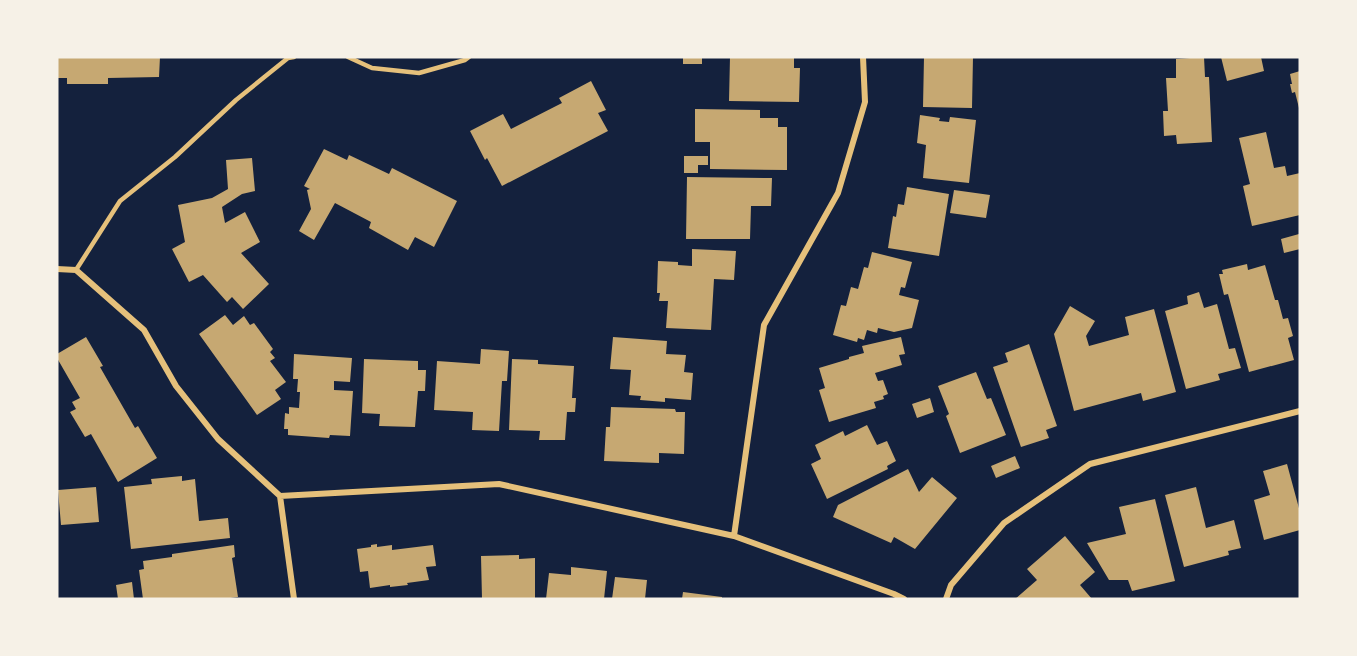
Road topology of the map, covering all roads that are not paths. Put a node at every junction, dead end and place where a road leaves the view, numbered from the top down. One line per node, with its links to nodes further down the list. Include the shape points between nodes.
1 (348, 57): 2 (lane, via 372,68 419,74)
2 (469, 57)
3 (863, 57): 9 (street, via 865,102 838,193 764,325)
4 (290, 58): 6 (lane, via 120,201)
5 (57, 269): 6 (street)
6 (76, 270): 8 (street, via 144,330 176,386 218,439)
7 (1300, 411): 12 (street, via 1090,464 1004,523 951,585)
8 (280, 496): 9 (street, via 499,484); 10 (street)
9 (734, 536): 11 (street)
10 (294, 599)
11 (904, 599)
12 (946, 599)

